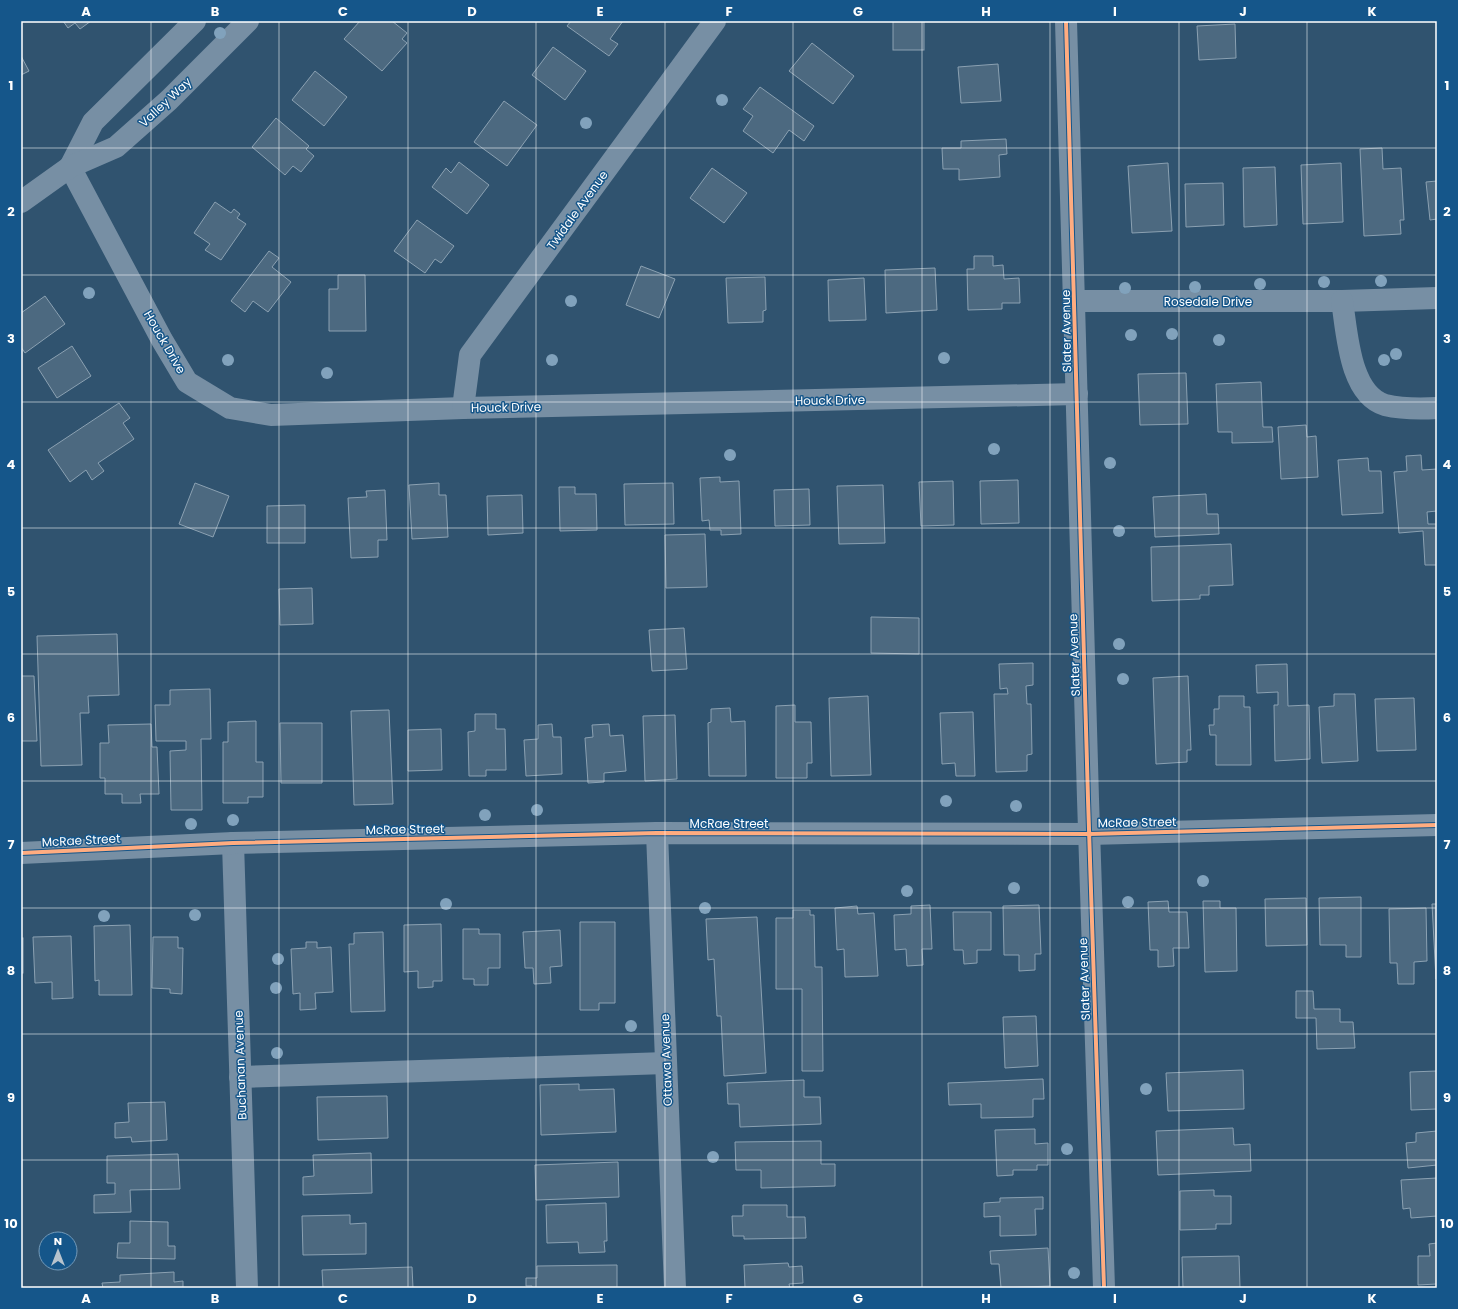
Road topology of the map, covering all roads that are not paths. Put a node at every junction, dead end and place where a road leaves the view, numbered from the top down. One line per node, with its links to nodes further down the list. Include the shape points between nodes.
1 (195, 21): 5 (street, Valley Way, via 93,122)
2 (248, 21): 5 (street, Valley Way, via 169,100 116,147)
3 (715, 21): 11 (street, Twidale Avenue, via 470,355)
4 (1066, 21): 8 (street, Slater Avenue)
5 (70, 167): 6 (street, Valley Way); 11 (street, Houck Drive, via 187,382 230,408 271,415)
6 (21, 202)
7 (1437, 298): 9 (street, Rosedale Drive)
8 (1075, 301): 9 (street, Rosedale Drive); 10 (street, Slater Avenue)
9 (1342, 301): 12 (street, via 1352,365 1366,392 1383,404 1410,409)
10 (1077, 394): 11 (street, Houck Drive); 15 (street, Slater Avenue)
11 (463, 408)
12 (1437, 408)
13 (1437, 825): 15 (street, McRae Street)
14 (657, 833): 15 (street, McRae Street); 16 (street, McRae Street); 18 (street, Ottawa Avenue)
15 (1089, 834): 22 (street, Slater Avenue)
16 (233, 843): 17 (street, McRae Street); 19 (street, Buchanan Avenue)
17 (21, 853)
18 (666, 1063): 19 (street); 21 (street, Ottawa Avenue)
19 (240, 1077): 20 (street, Buchanan Avenue)
20 (246, 1288)
21 (675, 1288)
22 (1104, 1288)

